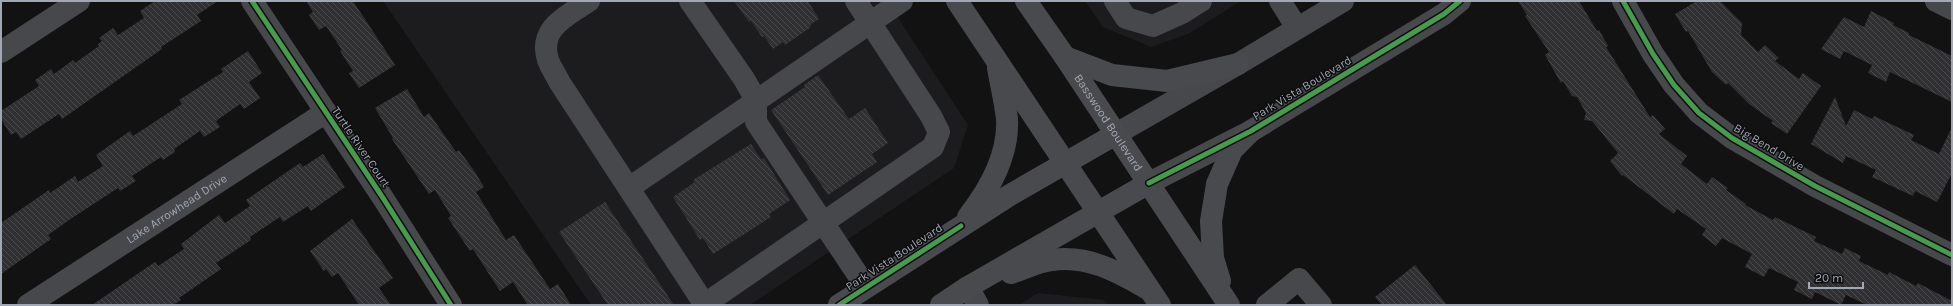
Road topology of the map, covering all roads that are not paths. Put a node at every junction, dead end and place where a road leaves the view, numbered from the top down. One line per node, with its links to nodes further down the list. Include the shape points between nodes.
1 (79, 1): 19 (street)
2 (252, 1): 24 (street, Turtle River Court)
3 (690, 1): 23 (street)
4 (856, 1): 17 (street)
5 (902, 1): 17 (street)
6 (957, 1): 21 (main road)
7 (1026, 1): 20 (main road, Basswood Boulevard)
8 (1115, 1): 15 (street, via 1126,18 1153,26)
9 (1280, 1): 18 (street)
10 (1343, 1): 18 (street, Park Vista Boulevard)
11 (1460, 1): 25 (street, Park Vista Boulevard, via 1444,14)
12 (1623, 1): 33 (street, Big Bend Drive, via 1674,85 1699,113 1732,138 1815,186)
13 (1936, 1): 16 (street)
14 (583, 3): 29 (street, via 554,24 546,41 548,60 560,83)
15 (1189, 4)
16 (1952, 9)
17 (871, 23): 23 (street); 31 (street, via 939,132 933,147)
18 (1297, 28): 22 (street, Park Vista Boulevard)
19 (1, 52)
20 (1065, 57): 22 (main road, via 1112,75 1167,81); 26 (main road, Basswood Boulevard)
21 (997, 61): 27 (main road); 32 (main road, via 1007,120 1005,144 984,196)
22 (1238, 64): 26 (street, Park Vista Boulevard)
23 (756, 100): 29 (street); 31 (street, via 756,122)
24 (326, 112): 39 (street, Lake Arrowhead Drive); 40 (street, Turtle River Court)
25 (1250, 131): 28 (street, Park Vista Boulevard); 38 (main road, via 1232,150 1217,184 1211,221 1213,258)
26 (1116, 134): 27 (main road, Park Vista Boulevard); 28 (main road, Basswood Boulevard)
27 (1065, 164): 30 (main road); 32 (main road, Park Vista Boulevard)
28 (1149, 183): 30 (main road, Park Vista Boulevard); 38 (main road, Basswood Boulevard)
29 (629, 188): 37 (street)
30 (1097, 213): 35 (main road, Park Vista Boulevard); 36 (main road)
31 (824, 222): 34 (street); 37 (street)
32 (961, 226): 34 (main road, Park Vista Boulevard)
33 (1952, 255)
34 (866, 286): 41 (main road, Park Vista Boulevard)
35 (973, 296): 36 (main road, via 1052,260 1076,260 1103,265); 42 (main road, Park Vista Boulevard)
36 (1156, 298)
37 (705, 304)
38 (1228, 304)
39 (28, 305)
40 (452, 305)
41 (838, 305)
42 (941, 305)
43 (1267, 305): 44 (street, via 1299,279)
44 (1321, 305)

